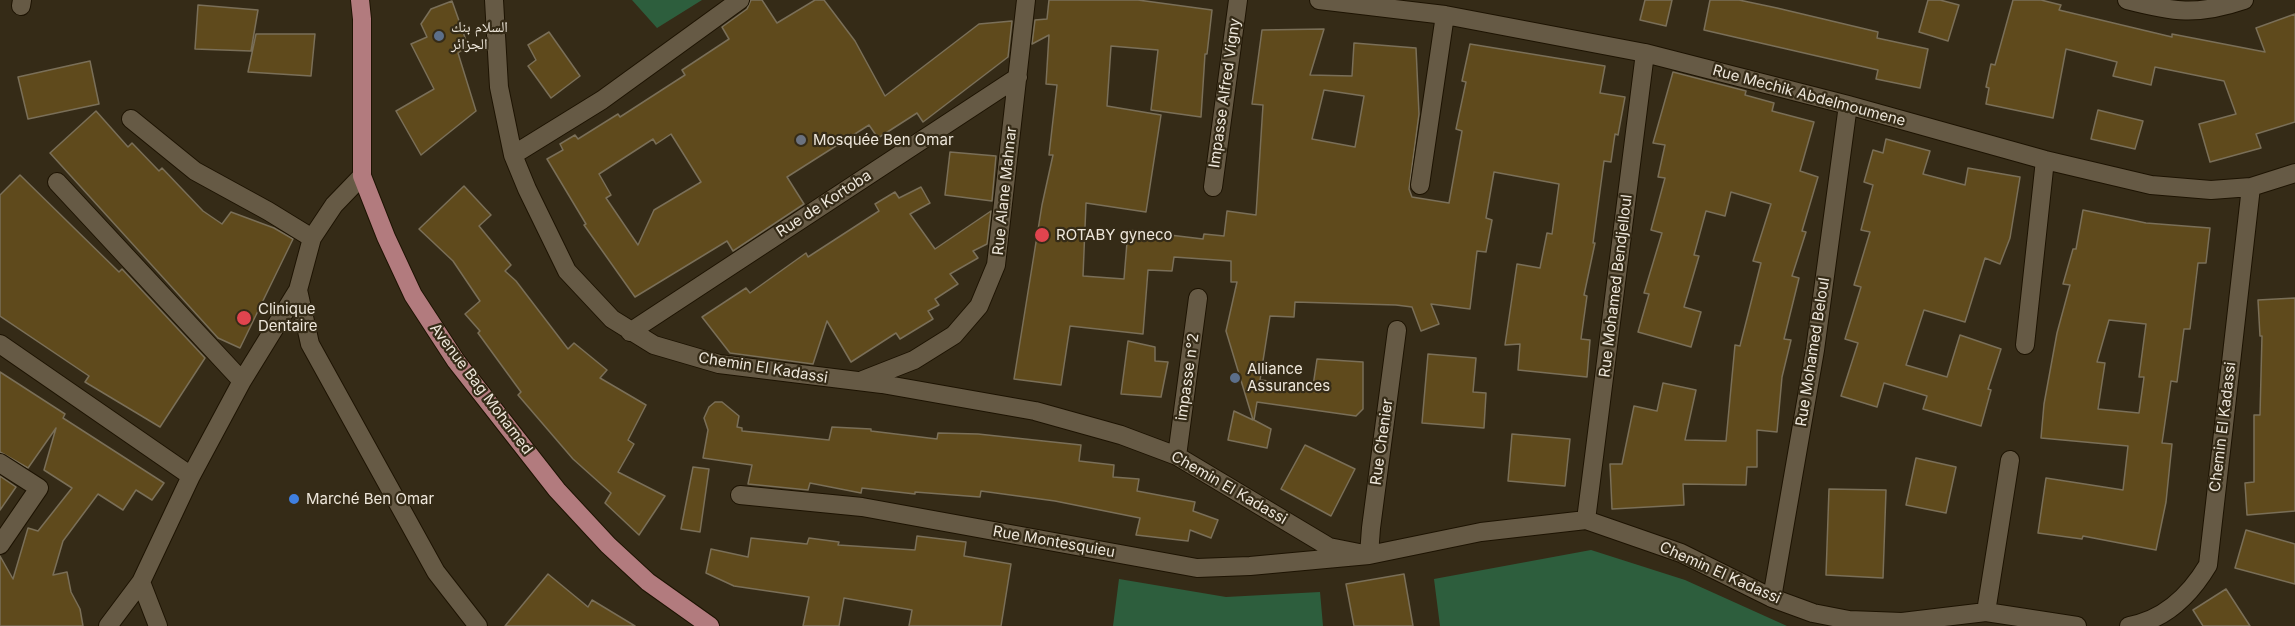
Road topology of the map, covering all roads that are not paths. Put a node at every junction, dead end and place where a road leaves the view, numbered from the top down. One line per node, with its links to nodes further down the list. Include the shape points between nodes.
1 (360, 0): 11 (main road)
2 (369, 0): 11 (main road)
3 (494, 0): 16 (street, Chemin El Kadassi, via 499,87)
4 (740, 0): 16 (street, via 602,100)
5 (1026, 0): 13 (street, Rue Alane Mahnar)
6 (1238, 0): 23 (street, Impasse Alfred Vigny)
7 (1319, 0): 10 (street, Rue Mechik Abdelmoumene)
8 (2127, 0): 9 (street, via 2195,12)
9 (2244, 0)
10 (1445, 15): 12 (street, Rue Mechik Abdelmoumene); 21 (street)
11 (362, 19): 19 (main road, Avenue Bag Mohamed)
12 (1645, 53): 14 (street, Rue Mechik Abdelmoumene); 38 (street, Rue Mohamed Bendjelloul)
13 (1018, 76): 28 (street, Rue de Kortoba); 32 (street, Rue Alane Mahnar, via 996,265 980,306 954,335 914,360)
14 (1848, 105): 17 (street, Rue Mechik Abdelmoumene); 42 (street, Rue Mohamed Beloul, via 1815,350)
15 (131, 120): 24 (street, via 195,171)
16 (513, 155): 28 (street, Chemin El Kadassi, via 567,271 612,319)
17 (2045, 160): 22 (street, Rue Mechik Abdelmoumene, via 2151,185 2211,190); 30 (street)
18 (2295, 173): 22 (street, Rue Mechik Abdelmoumene)
19 (363, 176): 24 (street, via 334,205); 47 (main road, Avenue Bag Mohamed, via 413,295 456,361 557,490 608,545 648,582)
20 (57, 182): 31 (street)
21 (1420, 185)
22 (2251, 186): 49 (street, Chemin El Kadassi, via 2208,565 2194,588 2171,607 2144,623)
23 (1213, 187)
24 (312, 238): 25 (street)
25 (298, 290): 31 (street); 46 (street, via 310,344 436,572)
26 (1198, 298): 33 (street, impasse n°2)
27 (1397, 330): 40 (street, Rue Chenier)
28 (630, 332): 32 (street, Chemin El Kadassi, via 654,345 719,364)
29 (0, 344): 36 (street)
30 (2025, 345)
31 (242, 381): 36 (street)
32 (859, 382): 33 (street, Chemin El Kadassi, via 1035,411 1122,435)
33 (1177, 456): 40 (street, Chemin El Kadassi, via 1329,547)
34 (2010, 460): 43 (street)
35 (0, 463): 39 (street, via 39,488)
36 (190, 476): 41 (street)
37 (740, 495): 40 (street, Rue Montesquieu, via 862,507 1197,568)
38 (1586, 520): 40 (street, Chemin El Kadassi, via 1481,531); 42 (street, Chemin El Kadassi, via 1681,553)
39 (0, 545)
40 (1369, 555)
41 (141, 582): 44 (street); 45 (street)
42 (1772, 598): 43 (street, Chemin El Kadassi, via 1813,613 1849,620 1902,622)
43 (1986, 612): 48 (street, Chemin El Kadassi)
44 (108, 626)
45 (158, 626)
46 (478, 626)
47 (710, 626)
48 (2077, 626)
49 (2129, 626)

